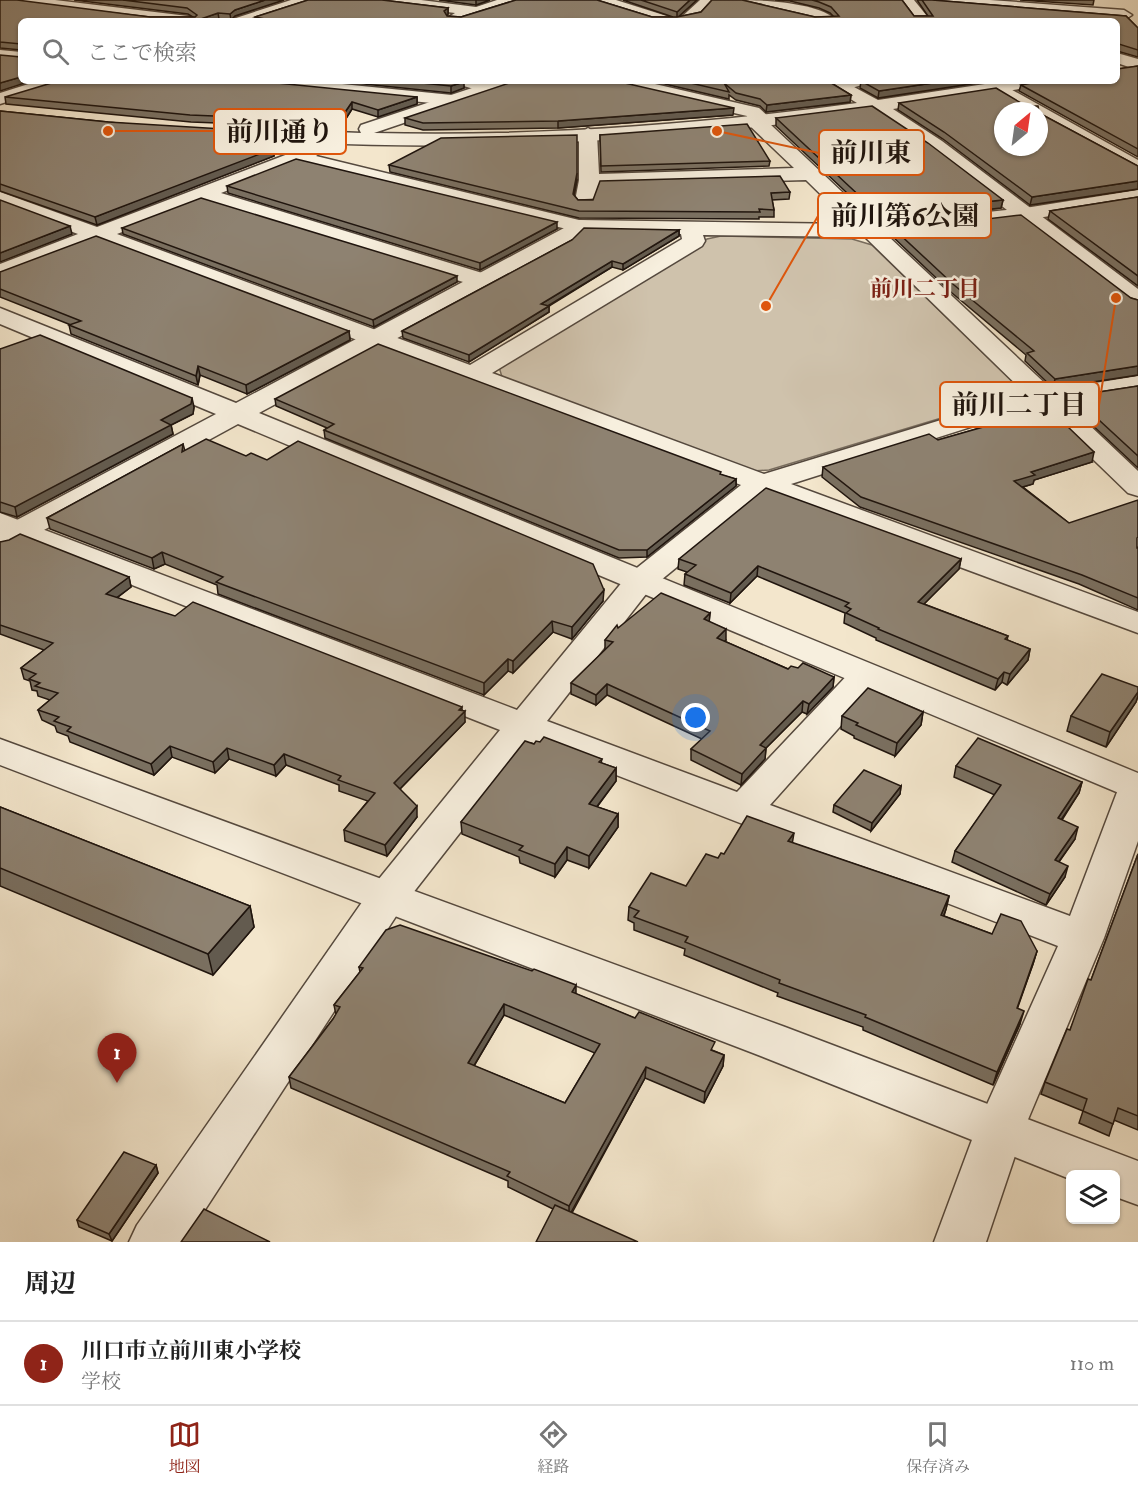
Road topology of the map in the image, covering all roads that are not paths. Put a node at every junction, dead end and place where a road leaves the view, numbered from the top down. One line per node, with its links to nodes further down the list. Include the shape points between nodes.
1 (19, 0): 14 (street)
2 (110, 0): 14 (street)
3 (306, 0): 17 (street)
4 (383, 0): 15 (street)
5 (513, 0): 15 (street)
6 (600, 0): 19 (street)
7 (708, 0): 20 (street)
8 (744, 0): 13 (street)
9 (906, 0): 22 (street)
10 (932, 0): 12 (street)
11 (1096, 0): 23 (street)
12 (994, 2): 23 (street)
13 (791, 4): 21 (street)
14 (85, 8): 16 (street)
15 (476, 11): 18 (street)
16 (164, 18)
17 (250, 18)
18 (454, 18)
19 (658, 18)
20 (689, 18)
21 (822, 18)
22 (921, 18)
23 (1131, 19)
24 (0, 55): 25 (street)
25 (18, 57)
26 (1120, 59): 27 (street)
27 (1138, 65): 28 (street)
28 (1120, 68)
29 (49, 84): 38 (street)
30 (289, 84): 36 (street)
31 (501, 84): 36 (street)
32 (634, 84): 39 (street, via 753,112)
33 (843, 84): 37 (street)
34 (1018, 84): 35 (street)
35 (998, 87): 37 (street); 44 (street)
36 (452, 100): 42 (street)
37 (876, 106): 39 (street); 50 (street)
38 (4, 108)
39 (760, 121): 41 (street); 45 (street)
40 (241, 134): 42 (street)
41 (588, 134): 42 (street); 46 (street)
42 (344, 138): 43 (street)
43 (295, 157): 47 (street); 51 (street)
44 (1138, 168)
45 (811, 174): 46 (street); 53 (street)
46 (589, 180): 51 (street)
47 (202, 194): 54 (street); 56 (street)
48 (1138, 196): 50 (street)
49 (0, 198): 54 (street)
50 (1025, 214): 53 (street); 57 (street)
51 (579, 226): 52 (street); 56 (street, via 563,239)
52 (691, 229): 53 (street); 60 (street, via 694,241)
53 (872, 231): 62 (street)
54 (99, 234): 55 (street); 59 (street)
55 (0, 272)
56 (484, 281): 59 (street)
57 (1138, 300)
58 (0, 315): 63 (street)
59 (378, 338): 60 (street); 63 (street)
60 (472, 374): 64 (street)
61 (1138, 384): 62 (street)
62 (1045, 398): 64 (street); 65 (street)
63 (236, 413): 66 (street); 67 (street)
64 (759, 484): 67 (street); 68 (street)
65 (1138, 487)
66 (6, 531): 70 (street)
67 (639, 582): 69 (street); 70 (street)
68 (1138, 623)
69 (866, 676): 72 (street); 73 (street)
70 (524, 726): 73 (street); 74 (street)
71 (0, 751): 74 (street)
72 (1138, 788): 75 (street)
73 (743, 810): 75 (street)
74 (388, 896): 76 (street); 78 (street)
75 (1083, 938): 76 (street)
76 (1000, 1129): 77 (street); 79 (street)
77 (1138, 1183)
78 (155, 1242)
79 (960, 1242)

